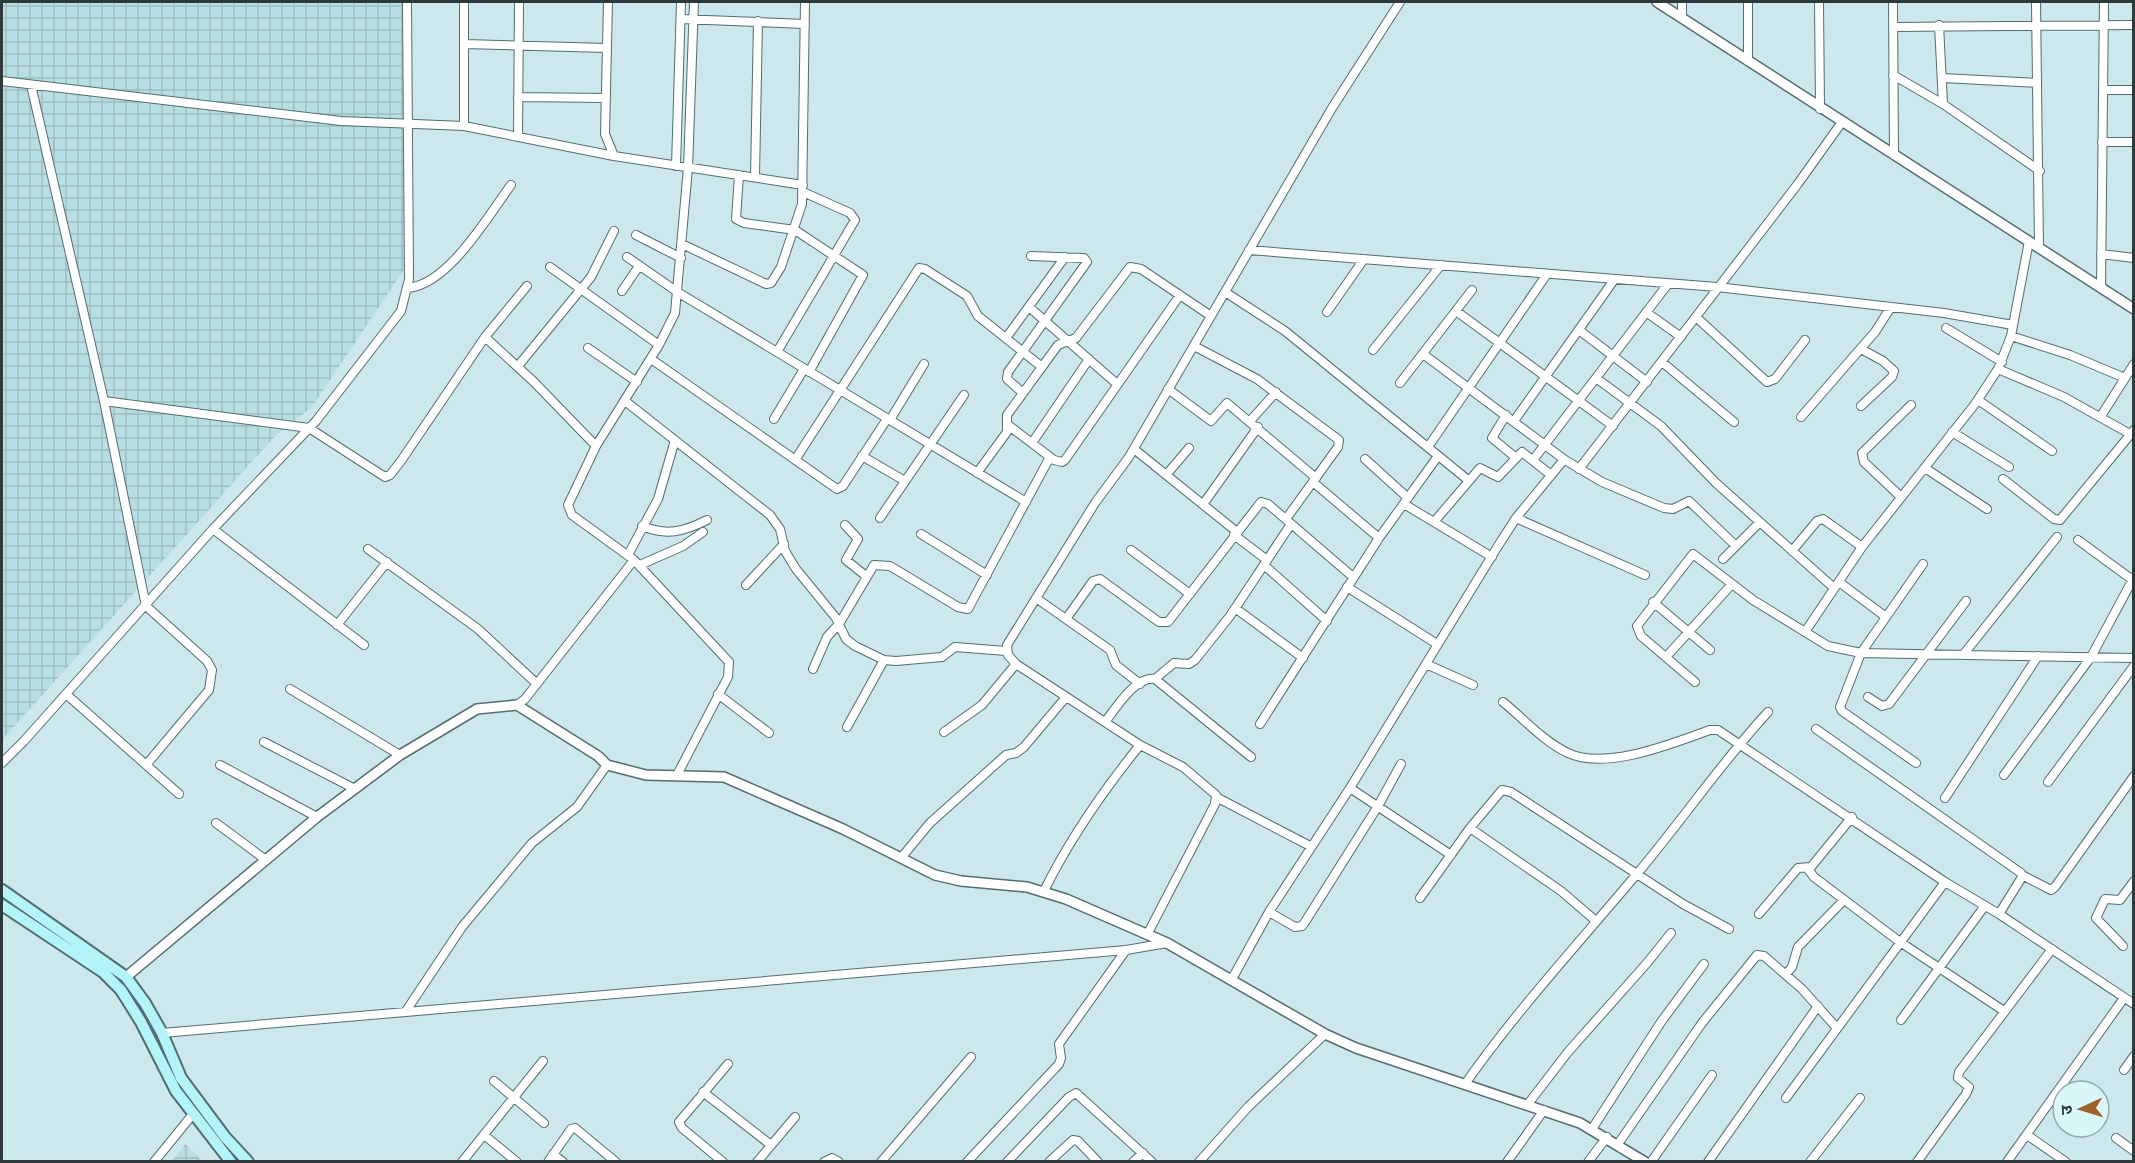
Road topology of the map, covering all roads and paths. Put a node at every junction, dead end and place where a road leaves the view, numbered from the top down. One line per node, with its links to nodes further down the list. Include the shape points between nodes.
1 (407, 2): 42 (street)
2 (464, 2): 26 (street)
3 (519, 2): 27 (street)
4 (608, 2): 28 (street)
5 (681, 2): 17 (street)
6 (694, 2): 18 (street)
7 (806, 2): 20 (street)
8 (1400, 2): 62 (street)
9 (1657, 2): 16 (street)
10 (1682, 2): 16 (street)
11 (1748, 2): 29 (street)
12 (1819, 2): 40 (street)
13 (1893, 2): 25 (street)
14 (2036, 2): 22 (street)
15 (2104, 2): 23 (street)
16 (1682, 18): 29 (street)
17 (681, 19): 18 (street); 49 (street)
18 (694, 20): 19 (street); 50 (street)
19 (759, 21): 20 (street); 53 (street)
20 (805, 24): 55 (street)
21 (1939, 25): 22 (street); 25 (street); 31 (street)
22 (2036, 25): 23 (street); 33 (street)
23 (2104, 25): 24 (street); 35 (street)
24 (2133, 25)
25 (1894, 27): 30 (street)
26 (464, 44): 27 (street); 43 (street)
27 (519, 46): 28 (street); 37 (street)
28 (607, 48): 38 (street)
29 (1748, 61): 40 (street)
30 (1893, 75): 39 (street); 48 (street)
31 (1942, 78): 33 (street); 39 (street)
32 (2, 81): 34 (street)
33 (2037, 83): 51 (street)
34 (31, 85): 42 (street, via 340,122); 138 (street)
35 (2103, 90): 36 (street); 45 (street)
36 (2133, 90)
37 (518, 97): 38 (street); 44 (street)
38 (606, 98): 47 (street, via 606,141)
39 (1943, 104): 51 (street)
40 (1820, 109): 41 (street)
41 (1842, 122): 48 (street); 78 (street)
42 (409, 125): 43 (street); 79 (street)
43 (464, 126): 44 (street)
44 (518, 137): 47 (street)
45 (2102, 142): 46 (street); 63 (street)
46 (2133, 142)
47 (614, 156): 49 (street)
48 (1894, 156): 59 (street)
49 (676, 166): 50 (street)
50 (688, 168): 52 (street); 60 (street)
51 (2040, 171): 61 (street)
52 (739, 175): 53 (street); 56 (street, via 736,219)
53 (755, 177): 55 (street)
54 (511, 185): 79 (street, via 450,264 421,285)
55 (803, 188): 56 (street); 64 (street, via 854,215)
56 (795, 230): 60 (street, via 771,283 766,284); 64 (street)
57 (614, 231): 81 (street)
58 (636, 235): 68 (street)
59 (2029, 241): 61 (street); 96 (street)
60 (682, 244): 68 (street)
61 (2040, 247): 80 (street)
62 (1249, 250): 70 (street); 84 (street)
63 (2101, 254): 69 (street); 80 (street)
64 (835, 255): 111 (street); 123 (street, via 863,278)
65 (1031, 256): 67 (street)
66 (627, 257): 72 (street)
67 (1065, 257): 87 (street); 95 (street, via 1087,259 1086,266)
68 (681, 258): 85 (street)
69 (2133, 258)
70 (1364, 259): 71 (street); 91 (street)
71 (1441, 265): 74 (street); 110 (street)
72 (639, 266): 83 (street); 85 (street)
73 (550, 267): 81 (street)
74 (1547, 274): 75 (street); 105 (street)
75 (1614, 280): 76 (street); 98 (street)
76 (1668, 284): 78 (street); 92 (street)
77 (527, 286): 100 (street)
78 (1717, 287): 88 (street); 94 (street)
79 (408, 288): 155 (street, via 401,311)
80 (2101, 288): 89 (street)
81 (581, 290): 106 (street); 120 (street)
82 (1472, 290): 90 (street)
83 (622, 291)
84 (1225, 292): 93 (street); 163 (street, via 1292,337)
85 (679, 293): 106 (street, via 675,313); 111 (street)
86 (1180, 296): 93 (street); 104 (street, via 1141,269 1130,267 1080,334); 130 (street)
87 (1029, 307): 95 (street); 102 (street)
88 (1891, 307): 96 (street); 109 (street)
89 (2133, 309)
90 (1456, 311): 105 (street); 113 (street)
91 (1328, 312)
92 (1646, 312): 101 (street); 114 (street)
93 (1211, 316): 107 (street)
94 (1696, 317): 101 (street); 103 (street, via 1767,382 1775,380)
95 (1045, 321): 104 (street); 112 (street)
96 (2013, 325): 99 (street)
97 (1946, 328): 121 (street)
98 (1579, 330): 114 (street); 124 (street)
99 (2011, 336): 121 (street); 126 (street)
100 (485, 337): 120 (street); 155 (street, via 390,475 379,476)
101 (1681, 337): 117 (street)
102 (1006, 338): 112 (street); 133 (street, via 978,316 967,296 919,268)
103 (1805, 340)
104 (1069, 341): 116 (street); 122 (street, via 1058,345)
105 (1500, 344): 124 (street); 131 (street)
106 (659, 345): 115 (street)
107 (1194, 346): 132 (street); 134 (street)
108 (588, 348): 127 (street)
109 (1861, 349): 143 (street, via 1894,371); 146 (street)
110 (1372, 350)
111 (777, 352): 123 (street)
112 (1022, 352): 122 (street); 135 (street, via 1006,376)
113 (1423, 354): 129 (street); 131 (street)
114 (1612, 356): 125 (street); 128 (street)
115 (651, 359): 127 (street); 172 (street)
116 (1089, 359): 130 (street); 159 (street)
117 (1662, 362): 128 (street); 151 (street)
118 (924, 364): 148 (street)
119 (2133, 364): 126 (street)
120 (518, 366): 162 (street)
121 (2000, 366): 137 (street); 145 (street)
122 (1042, 367): 135 (street)
123 (807, 370): 133 (street); 147 (street)
124 (1547, 376): 140 (street); 150 (street)
125 (1596, 378): 140 (street); 141 (street)
126 (2125, 378): 145 (street)
127 (637, 382): 139 (street)
128 (1647, 382): 141 (street)
129 (1400, 383)
130 (1117, 384): 169 (street, via 1065,460 1058,462)
131 (1468, 388): 144 (street); 163 (street)
132 (1168, 389): 149 (street, via 1211,421 1227,403); 165 (street)
133 (839, 390): 148 (street); 172 (street)
134 (1276, 392): 149 (street); 182 (street, via 1339,440)
135 (1023, 393): 152 (street, via 1006,415)
136 (964, 394): 160 (street)
137 (1978, 400): 156 (street); 166 (street)
138 (104, 401): 155 (street); 230 (street)
139 (624, 401): 158 (street); 162 (street)
140 (1578, 401): 153 (street); 161 (street)
141 (1631, 402): 153 (street); 195 (street)
142 (1911, 405): 185 (street, via 1862,453 1864,462)
143 (1862, 406)
144 (1506, 415): 150 (street); 170 (street, via 1492,438)
145 (2102, 416): 157 (street)
146 (1801, 417)
147 (774, 419)
148 (888, 420): 160 (street); 167 (street)
149 (1250, 421): 154 (street)
150 (1514, 421): 161 (street)
151 (1734, 422)
152 (1008, 425): 159 (street); 178 (street)
153 (1613, 426): 177 (street)
154 (1258, 427): 182 (street); 188 (street)
155 (309, 428): 197 (street)
156 (1952, 432): 175 (street); 176 (street)
157 (2132, 432): 181 (street, via 2060,520)
158 (675, 440): 198 (street, via 658,500); 205 (street, via 763,508 780,529)
159 (1032, 443): 169 (street)
160 (930, 444): 178 (street); 184 (street)
161 (1545, 444): 173 (street); 174 (street)
162 (596, 446): 213 (street, via 568,510)
163 (1428, 447): 168 (street)
164 (1189, 448): 179 (street)
165 (1134, 449): 179 (street); 227 (street)
166 (2052, 452)
167 (862, 456): 172 (street, via 840,488); 184 (street)
168 (1438, 456): 183 (street); 186 (street)
169 (1050, 457): 187 (street)
170 (1515, 458): 173 (street, via 1522,452); 183 (street, via 1498,477 1483,468)
171 (1365, 459): 186 (street)
172 (795, 460)
173 (1533, 460): 180 (street)
174 (1565, 460): 177 (street); 180 (street)
175 (2009, 467)
176 (1925, 468): 185 (street); 189 (street)
177 (1579, 469): 206 (street, via 1664,508 1673,509 1689,501)
178 (977, 473): 187 (street)
179 (1167, 474): 188 (street)
180 (1551, 475): 190 (street)
181 (2003, 478)
182 (1314, 480): 193 (street); 203 (street)
183 (1468, 480): 194 (street)
184 (905, 481): 191 (street)
185 (1901, 497): 207 (street)
186 (1406, 501): 194 (street); 203 (street)
187 (1026, 502): 217 (street)
188 (1204, 503): 200 (street)
189 (1987, 509)
190 (1516, 518): 211 (street); 218 (street)
191 (880, 519)
192 (707, 520): 198 (street, via 683,531)
193 (1288, 522): 200 (street, via 1261,502); 215 (street); 220 (street)
194 (1434, 522): 211 (street)
195 (1760, 522): 206 (street); 210 (street)
196 (845, 525): 219 (street, via 858,539 846,560)
197 (213, 529): 230 (street); 235 (street)
198 (639, 531): 213 (street)
199 (703, 531): 213 (street, via 683,546)
200 (1235, 533): 215 (street); 226 (street)
201 (921, 534): 217 (street)
202 (2057, 537): 245 (street)
203 (1379, 538): 220 (street)
204 (2078, 540): 221 (street)
205 (784, 544): 223 (street); 236 (street, via 796,569)
206 (1736, 546): 212 (street)
207 (1862, 547): 210 (street, via 1823,519); 224 (street)
208 (368, 549): 214 (street)
209 (1131, 550): 226 (street)
210 (1792, 551): 224 (street)
211 (1492, 557): 239 (street)
212 (1723, 559)
213 (634, 560): 258 (street); 263 (street, via 729,662 730,672)
214 (387, 562): 235 (street); 258 (street, via 478,629)
215 (1265, 563): 231 (street); 234 (street)
216 (1923, 564): 232 (street)
217 (987, 575): 219 (street, via 970,606 964,609 885,564 874,565)
218 (1645, 575)
219 (866, 576): 236 (street)
220 (1353, 578): 225 (street)
221 (2133, 579): 248 (street)
222 (1732, 584): 229 (street, via 1693,554); 237 (street); 238 (street)
223 (746, 585)
224 (1837, 585): 232 (street); 238 (street)
225 (1347, 587): 234 (street); 239 (street)
226 (1190, 594): 233 (street, via 1171,620 1162,623 1105,580 1096,579)
227 (1036, 598): 233 (street); 241 (street)
228 (1966, 601): 244 (street)
229 (1653, 602): 237 (street); 247 (street, via 1638,621 1637,630)
230 (146, 606): 262 (street); 283 (street, via 210,665 213,680 209,690)
231 (1235, 608): 249 (street); 256 (street, via 1192,663 1174,663)
232 (1886, 617): 243 (street)
233 (1066, 619): 259 (street, via 1110,650 1116,666)
234 (1327, 621): 249 (street)
235 (337, 624): 240 (street)
236 (839, 624): 251 (street, via 850,643); 255 (street, via 827,637)
237 (1689, 632): 242 (street); 247 (street)
238 (1805, 632): 243 (street, via 1838,650)
239 (1437, 644): 253 (street)
240 (364, 645)
241 (1006, 651): 251 (street, via 955,647 942,657); 252 (street)
242 (1710, 651)
243 (1861, 653): 244 (street); 281 (street, via 1840,709)
244 (1926, 654): 245 (street); 265 (street, via 1887,706)
245 (1963, 655): 246 (street)
246 (2038, 656): 248 (street); 294 (street)
247 (1666, 657): 257 (street)
248 (2091, 657): 250 (street); 287 (street)
249 (1303, 658): 270 (street)
250 (2133, 658)
251 (884, 660): 271 (street)
252 (1016, 664): 264 (street); 273 (street, via 982,705)
253 (1426, 664): 260 (street); 290 (street)
254 (2133, 666): 289 (street)
255 (813, 669)
256 (1155, 679): 259 (street); 279 (street)
257 (1695, 682)
258 (536, 683): 267 (street)
259 (1140, 684): 269 (street)
260 (1473, 685)
261 (290, 689): 278 (street)
262 (66, 694): 280 (street); 283 (street)
263 (718, 694): 274 (street); 286 (street)
264 (1066, 697): 269 (street); 302 (street, via 1024,747 1006,755 953,802)
265 (1868, 697)
266 (1503, 702): 277 (street, via 1546,740 1577,756 1605,758 1640,752 1713,730)
267 (517, 705): 278 (street, via 477,709); 285 (street)
268 (1768, 712): 277 (street)
269 (1105, 722): 276 (street)
270 (1260, 724)
271 (847, 727)
272 (1816, 729): 306 (street)
273 (944, 732)
274 (769, 733)
275 (264, 742): 291 (street)
276 (1140, 745): 293 (street, via 1187,769); 310 (street, via 1088,816)
277 (1738, 745): 297 (street); 305 (street)
278 (400, 754): 291 (street)
279 (1251, 757)
280 (2, 763)
281 (1916, 763)
282 (1401, 764): 295 (street)
283 (146, 765): 292 (street)
284 (220, 765): 296 (street)
285 (607, 765): 286 (street, via 646,775); 335 (street, via 577,807 532,843 462,927)
286 (677, 775): 302 (street, via 735,781)
287 (2004, 775)
288 (2133, 776): 306 (street, via 2055,887 2048,889)
289 (2048, 782)
290 (1350, 788): 295 (street); 300 (street)
291 (355, 789): 296 (street)
292 (179, 794)
293 (1216, 797): 300 (street); 320 (street)
294 (1945, 798)
295 (1378, 806): 301 (street); 315 (street, via 1302,926 1295,927)
296 (317, 817): 303 (street)
297 (1852, 818): 304 (street); 308 (street)
298 (216, 823): 303 (street)
299 (1470, 828): 301 (street); 305 (street, via 1499,791 1506,790); 318 (street, via 1545,879)
300 (1310, 846): 315 (street)
301 (1451, 855): 311 (street)
302 (901, 858): 310 (street, via 949,879)
303 (266, 860): 330 (street)
304 (1807, 868): 312 (street); 316 (street, via 1798,868)
305 (1638, 873): 318 (street); 319 (street)
306 (2022, 874): 317 (street)
307 (2133, 881): 324 (street, via 2120,900 2105,899 2096,918)
308 (1945, 882): 314 (street); 322 (street)
309 (2, 890): 330 (main road)
310 (1044, 891): 320 (street)
311 (1420, 898)
312 (1844, 900): 322 (street); 329 (street, via 1798,947)
313 (2, 905): 339 (main road, via 103,972 121,990)
314 (1984, 907): 317 (street); 328 (street)
315 (1269, 912): 331 (street)
316 (1759, 914)
317 (1999, 914): 325 (street)
318 (1596, 921): 350 (street, via 1509,1024)
319 (1729, 929)
320 (1148, 933): 323 (street)
321 (1671, 933): 355 (street)
322 (1900, 942): 328 (street); 340 (street)
323 (1167, 943): 326 (street); 331 (street)
324 (2123, 946)
325 (2052, 949): 332 (street); 336 (street)
326 (1126, 950): 335 (street); 382 (street, via 1061,1041 1059,1064)
327 (1704, 964): 360 (street, via 1661,1022)
328 (1941, 969): 336 (street); 338 (street)
329 (1786, 974): 334 (street); 365 (street, via 1757,955 1702,1023)
330 (126, 977): 337 (main road)
331 (1232, 979): 342 (street)
332 (2124, 998): 333 (street); 362 (street)
333 (2133, 1004)
334 (1818, 1006): 340 (street); 393 (street)
335 (406, 1011): 341 (street)
336 (2004, 1011): 395 (street, via 1958,1074 1959,1080 1969,1087 1966,1095)
337 (153, 1017): 339 (street); 341 (main road)
338 (1901, 1020)
339 (142, 1024): 357 (main road, via 176,1091)
340 (1836, 1027): 353 (street)
341 (162, 1033): 372 (main road, via 181,1077 225,1137)
342 (1325, 1034): 350 (street, via 1385,1059); 388 (street, via 1248,1107)
343 (2133, 1056): 347 (street)
344 (970, 1057): 381 (street)
345 (543, 1061): 352 (street)
346 (728, 1064): 351 (street)
347 (2124, 1070)
348 (1712, 1075): 392 (street)
349 (494, 1081): 352 (street)
350 (1465, 1084): 355 (street)
351 (704, 1092): 366 (street); 377 (street, via 679,1125)
352 (514, 1097): 359 (street); 361 (street)
353 (1786, 1098)
354 (1860, 1098): 394 (street)
355 (1528, 1104): 356 (street)
356 (1544, 1110): 360 (street); 389 (street)
357 (193, 1114): 370 (street); 371 (main road)
358 (795, 1117): 366 (street)
359 (544, 1123)
360 (1592, 1129): 363 (street)
361 (484, 1135): 373 (street); 374 (street)
362 (2027, 1135): 396 (street); 397 (street)
363 (1606, 1137): 365 (street); 390 (street)
364 (2116, 1138): 367 (street)
365 (1618, 1144): 391 (street)
366 (771, 1145): 378 (street)
367 (2133, 1151)
368 (1143, 1153): 383 (street, via 1076,1093); 386 (street); 387 (street)
369 (551, 1158): 375 (street); 376 (street, via 575,1128)
370 (154, 1161)
371 (231, 1161)
372 (248, 1161)
373 (462, 1161)
374 (517, 1161)
375 (563, 1161)
376 (616, 1161)
377 (723, 1161)
378 (756, 1161)
379 (824, 1161): 380 (street)
380 (839, 1161)
381 (881, 1161)
382 (967, 1161)
383 (1007, 1161)
384 (1049, 1161): 385 (street, via 1073,1140)
385 (1098, 1161)
386 (1133, 1161)
387 (1152, 1161)
388 (1199, 1161)
389 (1507, 1161)
390 (1587, 1161)
391 (1645, 1161)
392 (1651, 1161)
393 (1708, 1161)
394 (1810, 1161)
395 (1917, 1161)
396 (2007, 1161)
397 (2066, 1161)

